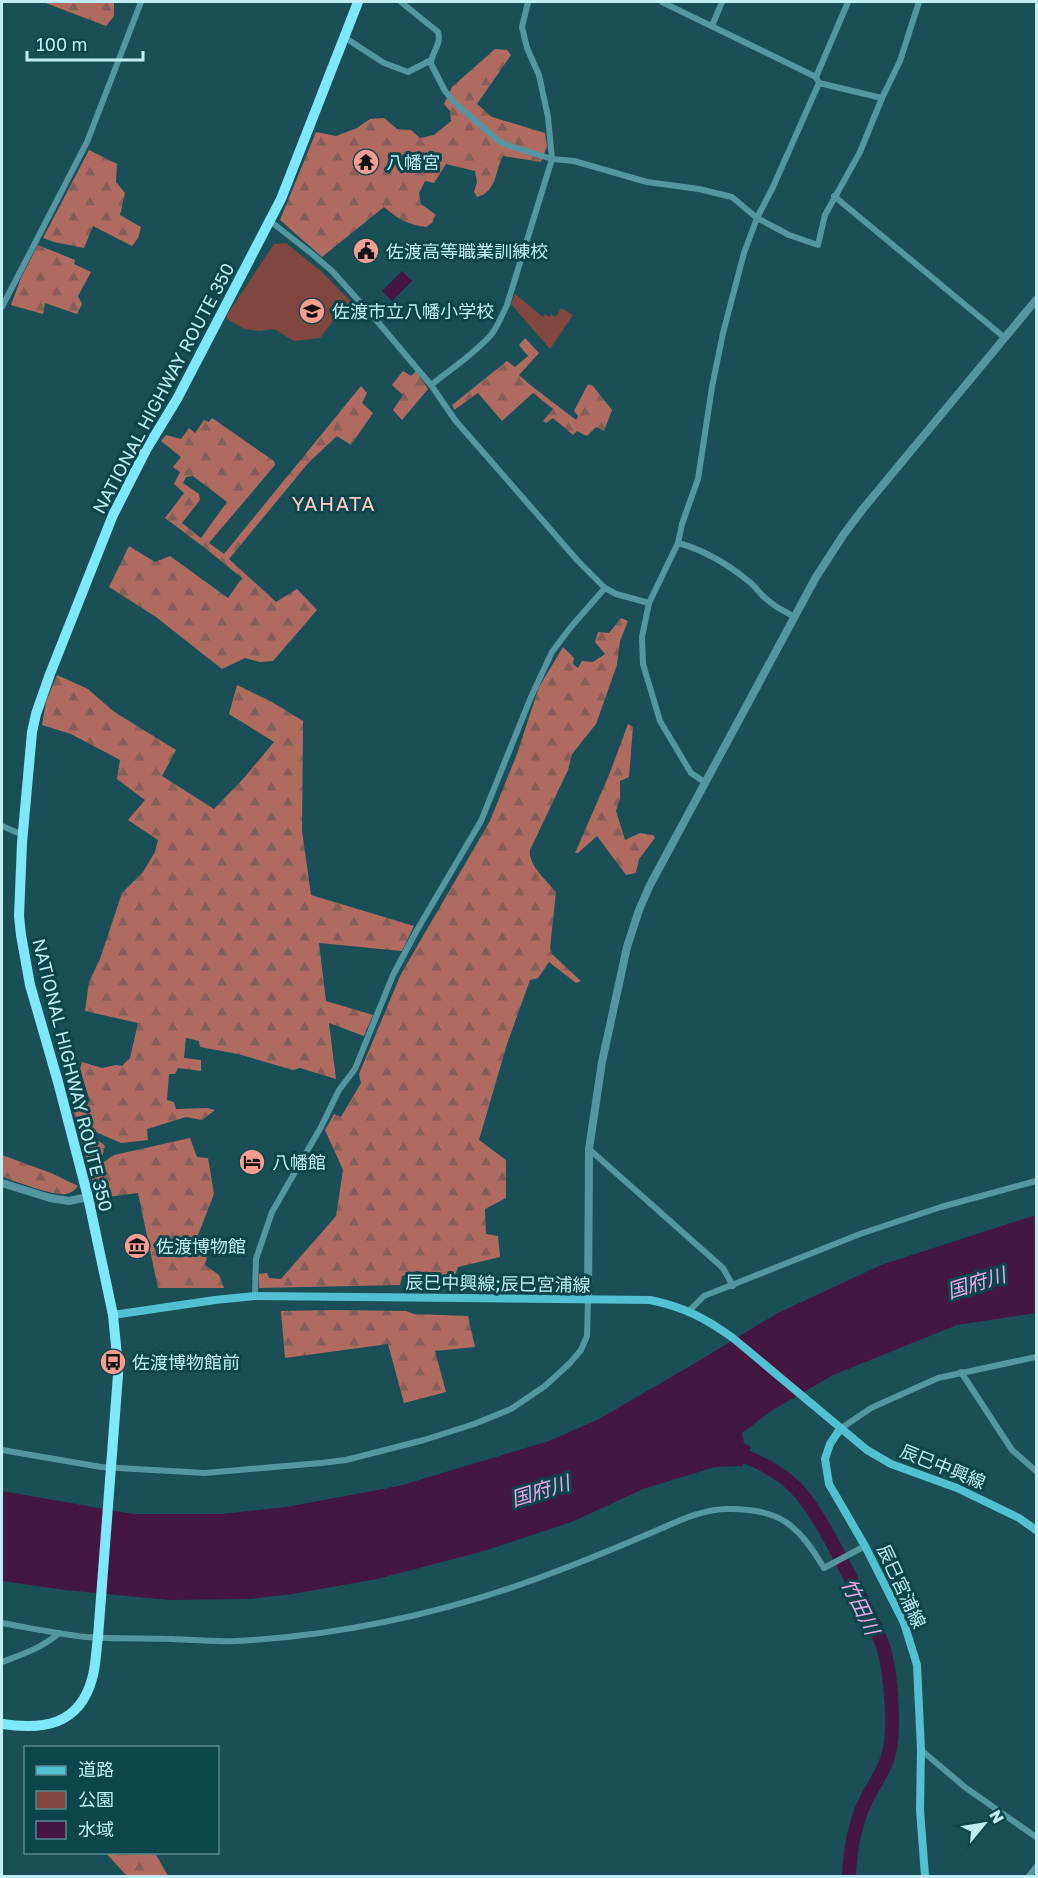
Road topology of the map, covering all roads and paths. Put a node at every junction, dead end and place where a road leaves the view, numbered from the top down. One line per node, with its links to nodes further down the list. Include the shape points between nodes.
1 (141, 2): 19 (street, via 87,142)
2 (358, 2): 10 (highway, NATIONAL HIGHWAY ROUTE 350)
3 (401, 2): 11 (street, via 438,32 439,41)
4 (528, 2): 14 (street, via 522,27 539,75)
5 (662, 2): 9 (street)
6 (722, 2): 9 (street)
7 (848, 2): 12 (street)
8 (919, 2): 13 (street, via 900,61)
9 (712, 26): 12 (street)
10 (344, 38): 11 (street, via 384,63 408,72); 17 (highway, NATIONAL HIGHWAY ROUTE 350)
11 (431, 60): 14 (street, via 455,103 499,141)
12 (818, 80): 13 (street); 16 (street)
13 (882, 99): 15 (street, via 860,152)
14 (552, 159): 16 (street, via 732,197); 21 (street, via 498,323 492,334)
15 (834, 196): 16 (street, via 818,245 789,236); 20 (street)
16 (757, 218): 22 (street, via 723,333 698,479)
17 (270, 221): 21 (street, via 332,271); 28 (highway, NATIONAL HIGHWAY ROUTE 350, via 123,493 103,540 36,714)
18 (1036, 300): 20 (street)
19 (2, 307)
20 (1005, 338): 25 (street, via 844,534)
21 (431, 385): 23 (street, via 455,420)
22 (678, 543): 24 (street); 25 (street, via 699,549 730,567 778,608)
23 (605, 588): 24 (street); 34 (street, via 552,652 481,821 393,975 355,1069 339,1090 272,1212 256,1259)
24 (649, 603): 26 (street, via 642,648 651,694 660,721 691,773)
25 (795, 617): 26 (street)
26 (706, 783): 29 (street, via 650,885 627,947 602,1062)
27 (2, 826): 28 (street)
28 (23, 835): 32 (highway, NATIONAL HIGHWAY ROUTE 350, via 19,916 24,955)
29 (589, 1149): 33 (street, via 723,1268); 35 (street)
30 (1036, 1181): 33 (street, via 860,1233)
31 (2, 1183): 32 (street, via 50,1198)
32 (88, 1197): 37 (highway, NATIONAL HIGHWAY ROUTE 350)
33 (734, 1286): 36 (street, via 704,1296)
34 (255, 1296): 35 (main road, 辰巳中興線;辰巳宮浦線); 37 (main road, 辰巳中興線;辰巳宮浦線)
35 (588, 1301): 36 (main road, 辰巳中興線;辰巳宮浦線, via 650,1300); 42 (street, via 587,1336 570,1363 519,1404 474,1424 346,1460 205,1473)
36 (692, 1312): 40 (main road, 辰巳中興線;辰巳宮浦線, via 733,1338)
37 (113, 1315): 42 (highway, NATIONAL HIGHWAY ROUTE 350, via 117,1375)
38 (1036, 1357): 39 (street)
39 (961, 1372): 40 (street, via 886,1400); 43 (street, via 1012,1450)
40 (840, 1429): 44 (main road, 辰巳中興線, via 891,1464 957,1488); 45 (main road, 辰巳宮浦線, via 830,1444 826,1468 829,1484)
41 (2, 1450): 42 (street)
42 (111, 1470): 48 (highway, NATIONAL HIGHWAY ROUTE 350)
43 (1036, 1471)
44 (1036, 1530)
45 (862, 1548): 48 (street, via 824,1568 806,1539 785,1520 753,1510 725,1508 697,1514 516,1586 417,1615 343,1629 234,1641); 51 (main road, 辰巳宮浦線, via 904,1623 917,1665)
46 (2, 1623): 47 (street)
47 (59, 1633): 48 (street); 49 (street, via 39,1648)
48 (98, 1634): 50 (highway, NATIONAL HIGHWAY ROUTE 350, via 90,1687 68,1715 53,1724 34,1727)
49 (2, 1662)
50 (2, 1724)
51 (921, 1750): 52 (street); 54 (main road, 辰巳宮浦線)
52 (1036, 1838)
53 (1036, 1867): 55 (street)
54 (925, 1876)
55 (1029, 1876)

